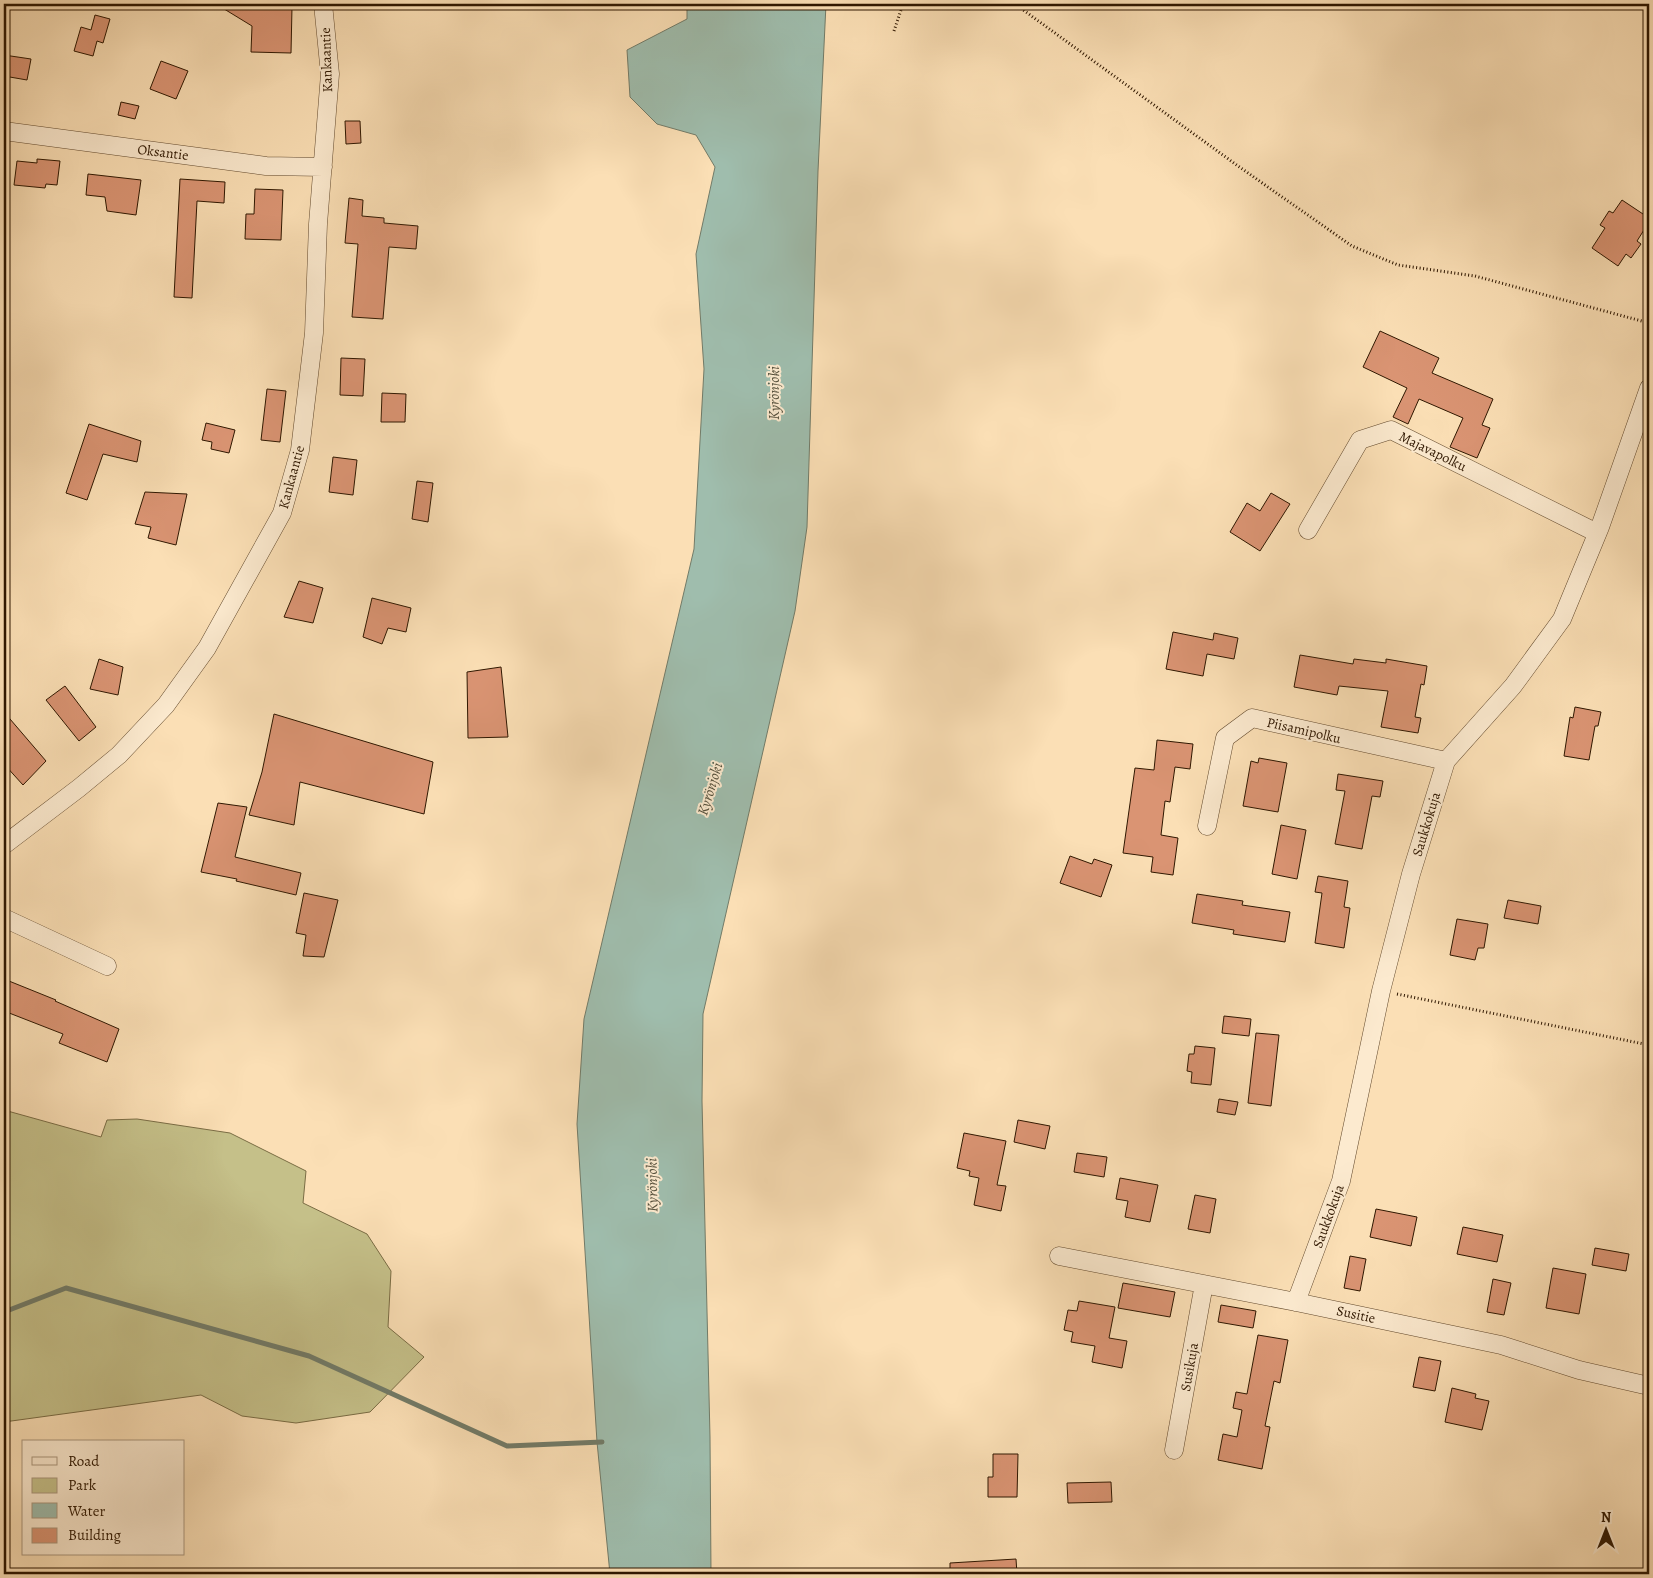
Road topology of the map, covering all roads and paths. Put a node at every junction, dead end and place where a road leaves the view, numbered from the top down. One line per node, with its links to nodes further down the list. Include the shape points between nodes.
1 (323, 4): 6 (street, Kankaantie, via 330,74)
2 (903, 4): 4 (path)
3 (1015, 4): 7 (path, via 1352,246 1398,265 1475,276)
4 (894, 31)
5 (4, 131): 6 (street, Oksantie, via 266,166)
6 (322, 167): 13 (street, Kankaantie, via 314,333 306,406 300,450 282,513 208,648 166,705 119,755)
7 (1649, 323)
8 (1649, 388): 10 (street, Saukkokuja)
9 (1308, 530): 10 (street, Majavapolku, via 1360,440 1391,430)
10 (1598, 533): 11 (street, Saukkokuja, via 1562,619 1512,686)
11 (1446, 762): 12 (street, Piisamipolku, via 1252,718 1225,738); 16 (street, Saukkokuja, via 1411,874)
12 (1207, 826)
13 (4, 845)
14 (4, 918): 15 (street)
15 (107, 966)
16 (1381, 991): 17 (path); 20 (street, Saukkokuja, via 1341,1181)
17 (1649, 1046)
18 (1059, 1256): 19 (street, Susitie)
19 (1204, 1284): 20 (street, Susitie); 22 (street, Susikuja)
20 (1296, 1302): 21 (street, Susitie, via 1500,1345 1579,1370)
21 (1649, 1386)
22 (1174, 1450)

